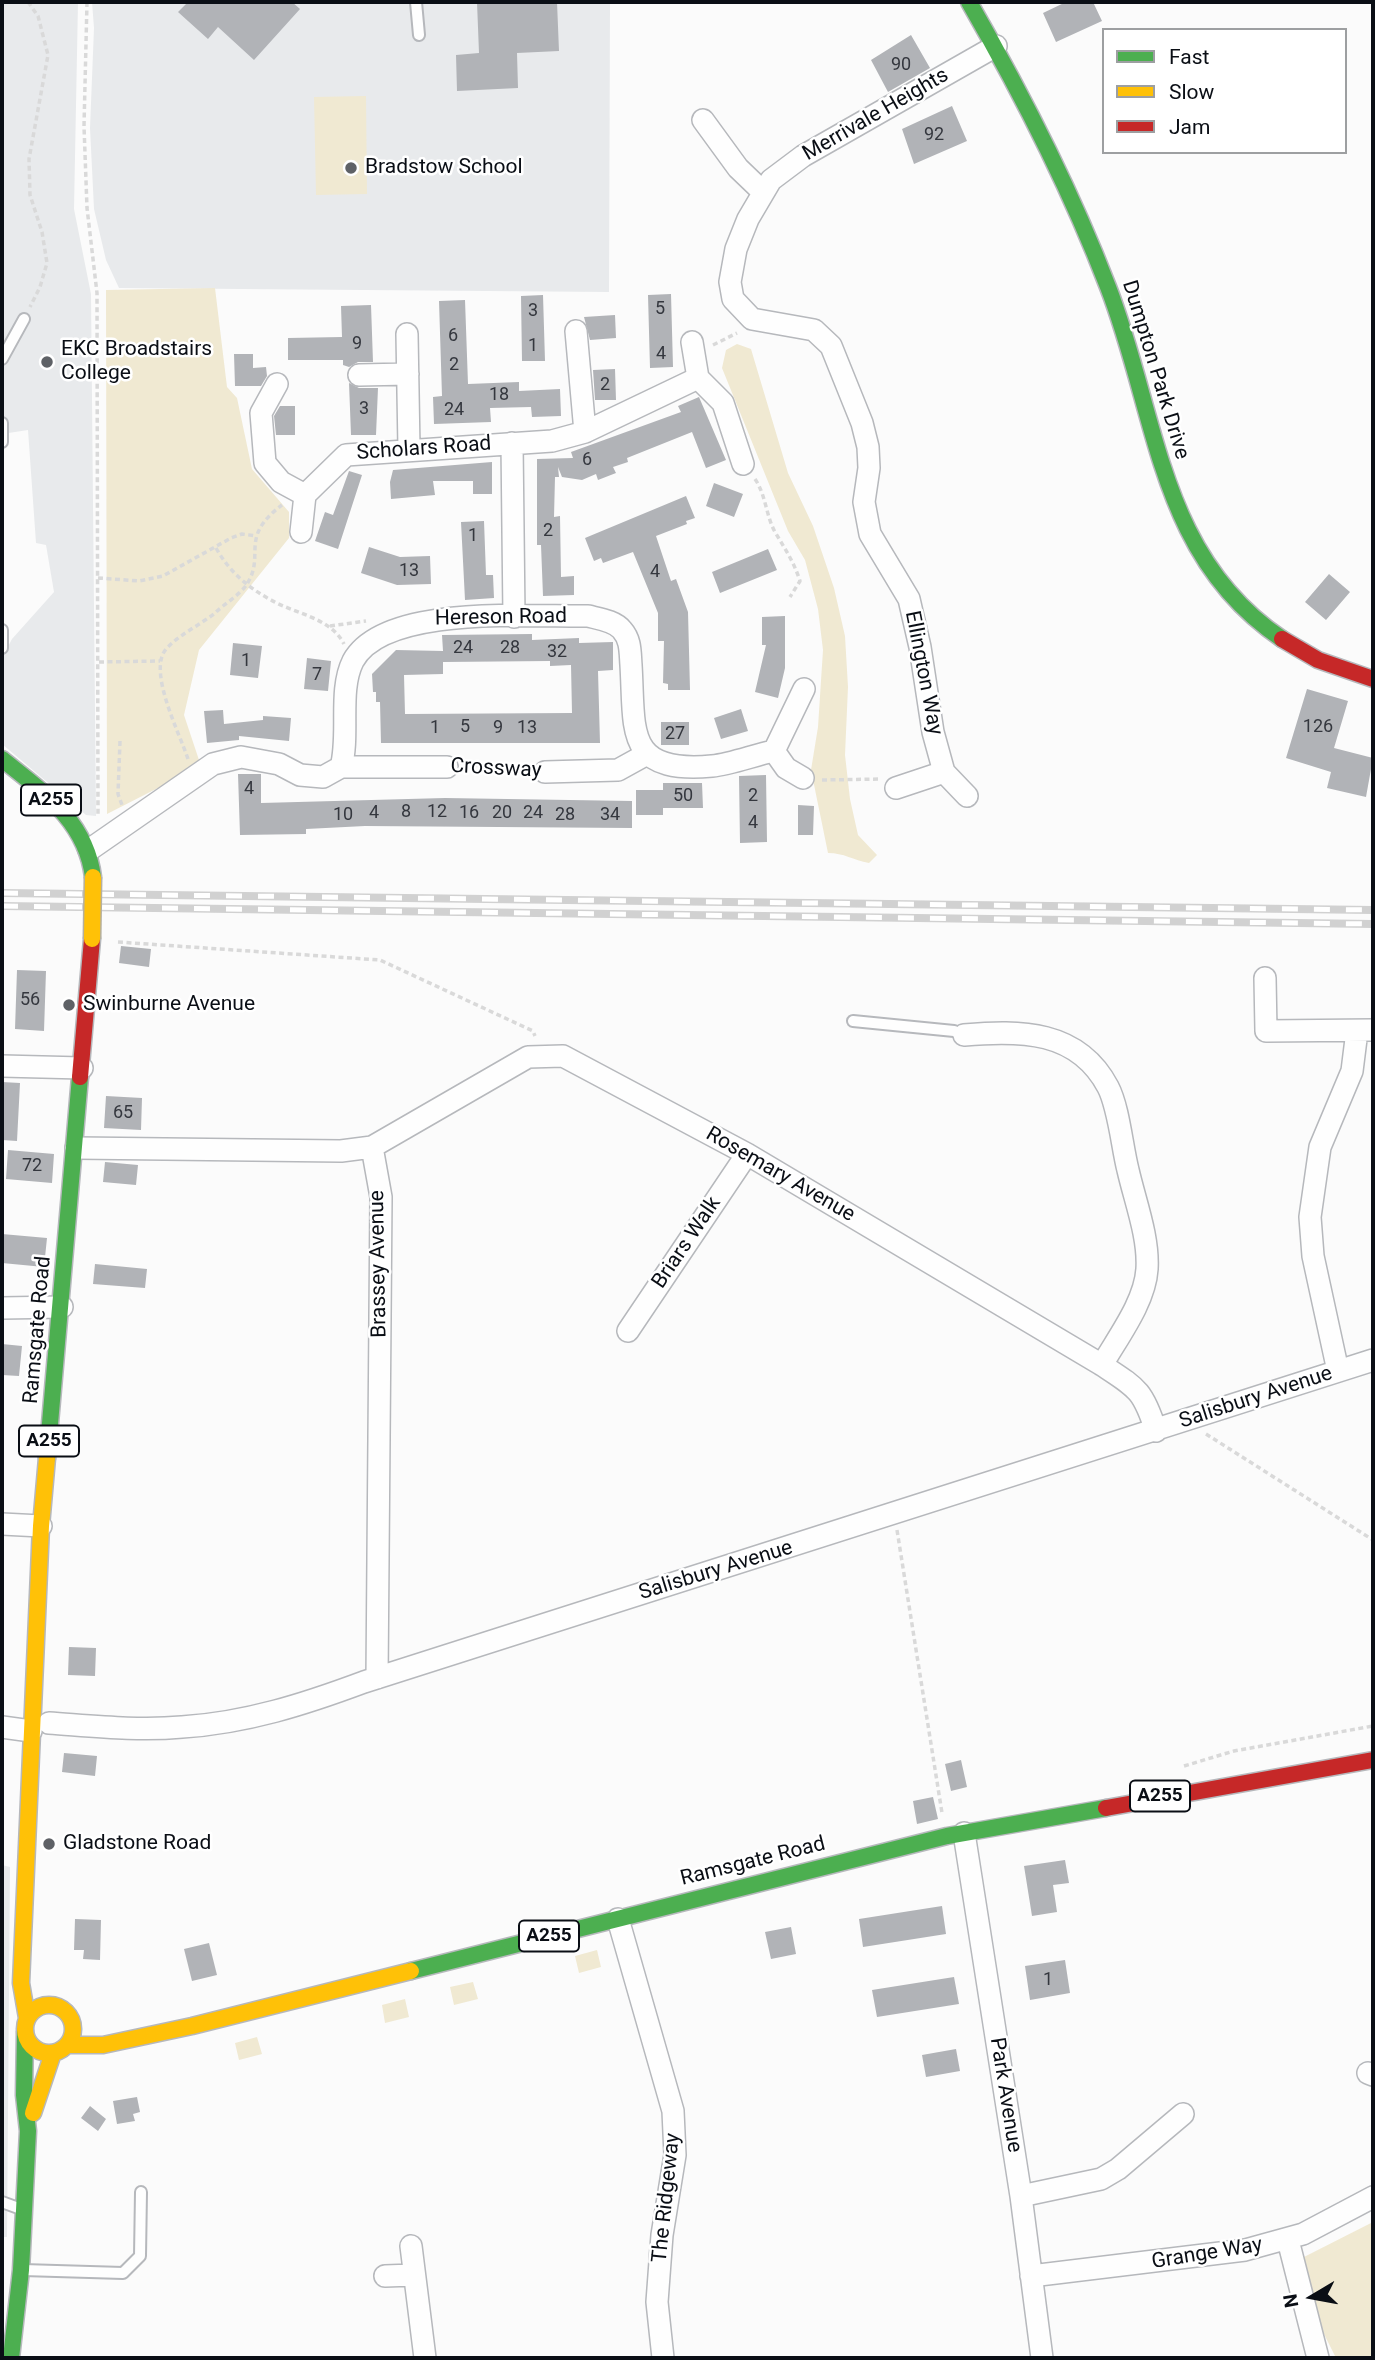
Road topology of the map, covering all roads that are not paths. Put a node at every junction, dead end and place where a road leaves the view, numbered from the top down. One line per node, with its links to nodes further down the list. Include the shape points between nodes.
1 (416, 2): 3 (lane)
2 (969, 2): 4 (main road, Dumpton Park Drive)
3 (419, 36)
4 (996, 47): 6 (street, Merrivale Heights, via 803,156 771,180); 26 (main road, Dumpton Park Drive, via 1063,178 1108,287 1171,493 1191,541 1219,583 1261,624 1305,656)
5 (703, 120): 6 (street, via 738,168)
6 (763, 192): 7 (street, Merrivale Heights, via 736,249 730,282 733,299)
7 (751, 318): 34 (street, Ellington Way, via 814,330 831,346 868,447 864,502 870,534 908,599)
8 (24, 319): 11 (lane)
9 (576, 331): 16 (street)
10 (407, 334): 12 (street)
11 (2, 359)
12 (408, 374): 13 (street); 19 (street)
13 (359, 375)
14 (277, 384): 21 (street, via 261,413 265,463 281,482)
15 (2, 423): 17 (lane)
16 (585, 432): 18 (street, Scholars Road, via 552,441); 20 (street, Scholars Road, via 694,359 723,403)
17 (2, 442)
18 (512, 443): 19 (street, Scholars Road); 23 (street, Scholars Road)
19 (410, 449): 21 (street, Scholars Road, via 346,455)
20 (743, 464)
21 (305, 495): 22 (street)
22 (301, 531)
23 (514, 617): 29 (street, Hereson Road, via 588,616 621,628 630,640 631,716); 32 (street, Hereson Road, via 429,619 402,626 373,642 354,661 344,709 346,748)
24 (2, 630): 25 (lane)
25 (2, 648)
26 (1373, 679)
27 (804, 690): 28 (street)
28 (774, 751): 29 (street, via 713,766 671,766); 35 (street, via 786,768)
29 (647, 754): 33 (street, Crossway, via 618,770)
30 (2, 759): 38 (main road, Ramsgate Road / A255)
31 (447, 766): 32 (street, Crossway)
32 (341, 767): 38 (street, via 323,777 300,775 279,764 241,757 213,764)
33 (545, 772)
34 (944, 772): 36 (street); 37 (street, Ellington Way)
35 (803, 778)
36 (896, 788)
37 (967, 796)
38 (97, 844): 44 (main road, Ramsgate Road / A255, bridge)
39 (1265, 978): 41 (street, via 1266,1031)
40 (853, 1021): 42 (lane)
41 (1365, 1030): 53 (street, via 1321,1147 1310,1217 1312,1256)
42 (964, 1035): 52 (street, via 1010,1031 1057,1041 1079,1052 1109,1089 1147,1270 1143,1290)
43 (2, 1066): 44 (street)
44 (82, 1068): 46 (main road, Ramsgate Road / A255)
45 (372, 1147): 46 (street, via 341,1151); 47 (street, Rosemary Avenue, via 528,1057 543,1054 563,1056); 57 (street, Brassey Avenue, via 381,1197)
46 (76, 1148): 48 (main road, Ramsgate Road / A255)
47 (747, 1154): 50 (street, Briars Walk); 52 (street, Rosemary Avenue)
48 (62, 1307): 49 (street); 56 (main road, Ramsgate Road / A255)
49 (2, 1308)
50 (628, 1331)
51 (1373, 1360): 53 (street, Salisbury Avenue)
52 (1102, 1365): 54 (street, Rosemary Avenue, via 1145,1398)
53 (1338, 1371): 54 (street, Salisbury Avenue)
54 (1156, 1431): 57 (street, Salisbury Avenue)
55 (2, 1524): 56 (street)
56 (41, 1526): 59 (main road, Ramsgate Road / A255)
57 (377, 1678): 59 (street, Salisbury Avenue, via 248,1719 182,1727)
58 (2, 1727): 59 (street)
59 (40, 1727): 63 (main road, Ramsgate Road / A255)
60 (1373, 1760): 61 (main road, Ramsgate Road / A255)
61 (955, 1834): 62 (main road, Ramsgate Road / A255); 74 (street, Park Avenue)
62 (618, 1919): 69 (main road, Ramsgate Road / A255); 86 (street, The Ridgeway, via 673,2110 675,2155 657,2302)
63 (24, 1942): 64 (main road, Ramsgate Road / A255); 68 (main road, Ramsgate Road / A255, via 21,1983)
64 (37, 1971)
65 (47, 1990): 66 (main road)
66 (61, 2007): 67 (main road); 68 (main road, via 45,2005 32,2012)
67 (72, 2020): 69 (main road, Ramsgate Road / A255); 70 (main road, via 73,2033)
68 (26, 2025): 70 (main road, via 31,2046); 72 (main road, Ramsgate Road)
69 (150, 2034): 70 (main road, Ramsgate Road / A255)
70 (60, 2049): 72 (main road)
71 (1183, 2114): 74 (street, via 1101,2179)
72 (28, 2131): 77 (main road)
73 (141, 2192): 80 (lane, via 140,2256 123,2273)
74 (1021, 2196): 83 (street, Park Avenue)
75 (1373, 2197): 78 (street, Grange Way)
76 (2, 2202): 77 (lane)
77 (24, 2210): 80 (main road)
78 (1288, 2240): 83 (street, Grange Way, via 1245,2250); 88 (street)
79 (411, 2246): 81 (street)
80 (20, 2270): 84 (main road)
81 (413, 2275): 82 (street); 85 (street)
82 (385, 2276)
83 (1031, 2276): 87 (street, Park Avenue)
84 (11, 2358)
85 (425, 2358)
86 (663, 2358)
87 (1042, 2358)
88 (1318, 2358)

